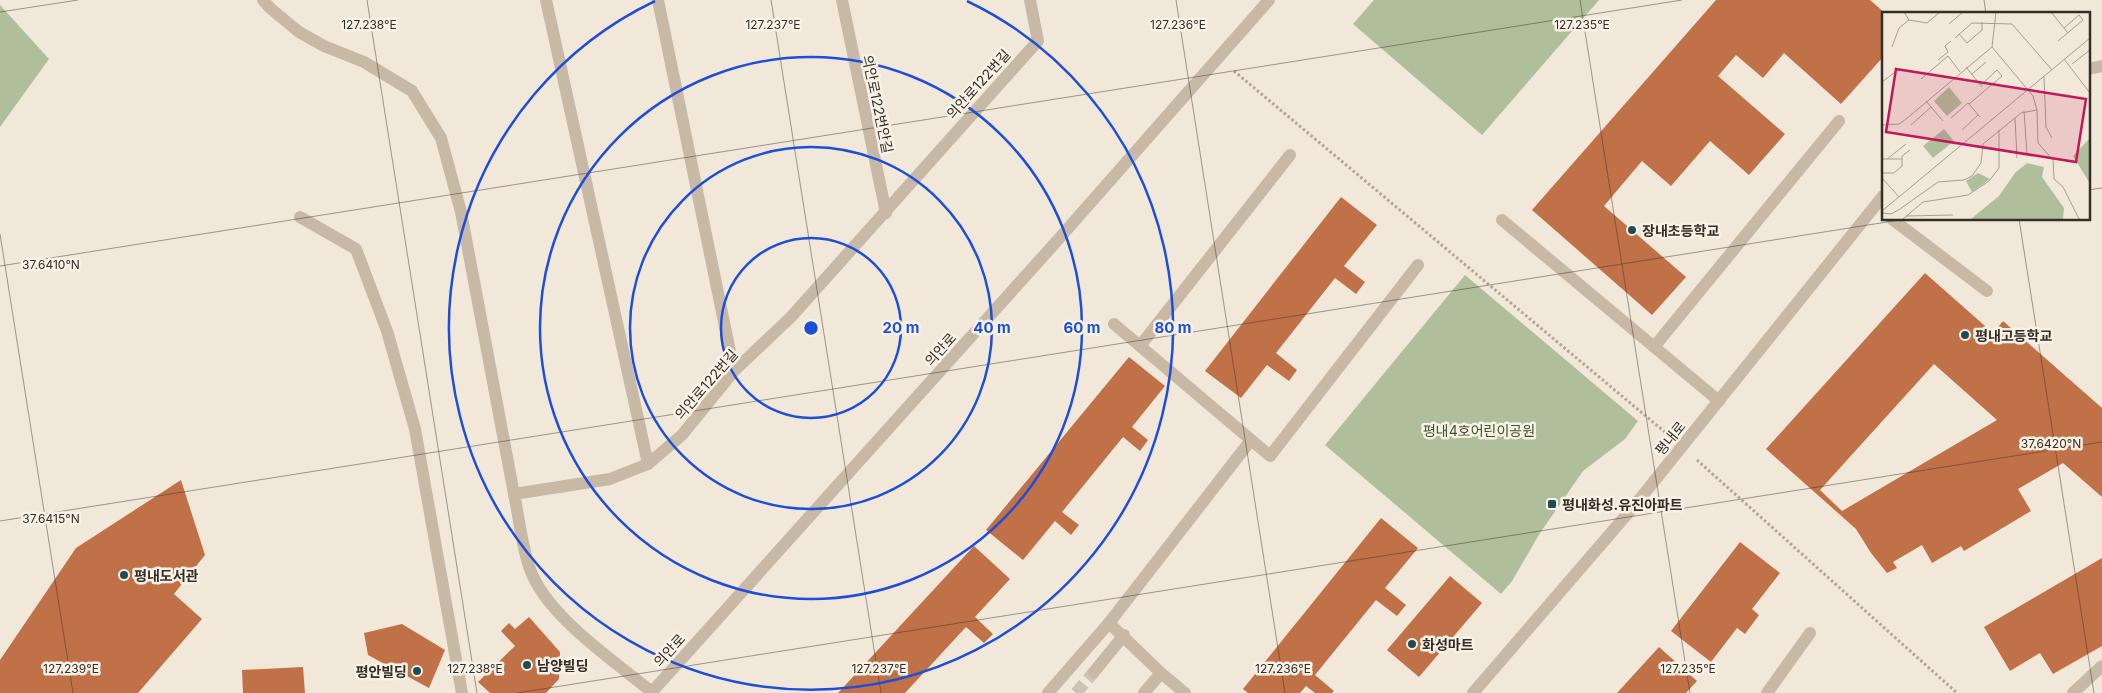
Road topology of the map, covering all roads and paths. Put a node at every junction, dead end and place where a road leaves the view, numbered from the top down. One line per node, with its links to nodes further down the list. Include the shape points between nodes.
1 (263, 0): 25 (street, via 299,32 364,62 412,91 441,138 461,212)
2 (546, 0): 24 (street)
3 (658, 0): 20 (street)
4 (842, 0): 11 (street, 의안로122번안길)
5 (1030, 0): 11 (street, 의안로122번길, via 1038,41)
6 (1268, 0): 7 (street, 의안로)
7 (1218, 57): 23 (path); 33 (street, 의안로)
8 (1839, 121): 19 (street)
9 (1290, 155): 18 (street)
10 (1881, 205): 21 (street, 평내로)
11 (886, 213): 20 (street, 의안로122번길, via 791,317)
12 (300, 217): 32 (street, via 356,249 387,331 415,430)
13 (1502, 220): 19 (street)
14 (1893, 220): 16 (street)
15 (1418, 265): 22 (street, via 1270,456)
16 (1987, 291)
17 (1114, 324): 18 (street)
18 (1140, 346): 22 (street)
19 (1654, 347): 21 (street)
20 (734, 371): 24 (street, 의안로122번길, via 682,435)
21 (1719, 401): 23 (street, 평내로)
22 (1251, 440): 26 (street)
23 (1681, 446): 37 (street, 평내로, via 1628,513); 39 (path)
24 (648, 464): 25 (street, 의안로122번길, via 610,479)
25 (514, 494): 33 (street, via 530,570 546,598 581,636)
26 (1109, 623): 28 (street); 34 (street)
27 (1810, 633): 38 (street)
28 (1124, 636): 30 (street); 31 (street)
29 (2102, 666): 40 (street)
30 (1094, 672)
31 (1161, 673): 35 (street); 36 (street)
32 (462, 693)
33 (652, 693)
34 (1048, 693)
35 (1144, 693)
36 (1185, 693)
37 (1473, 693)
38 (1767, 693)
39 (1957, 693)
40 (2073, 693)

